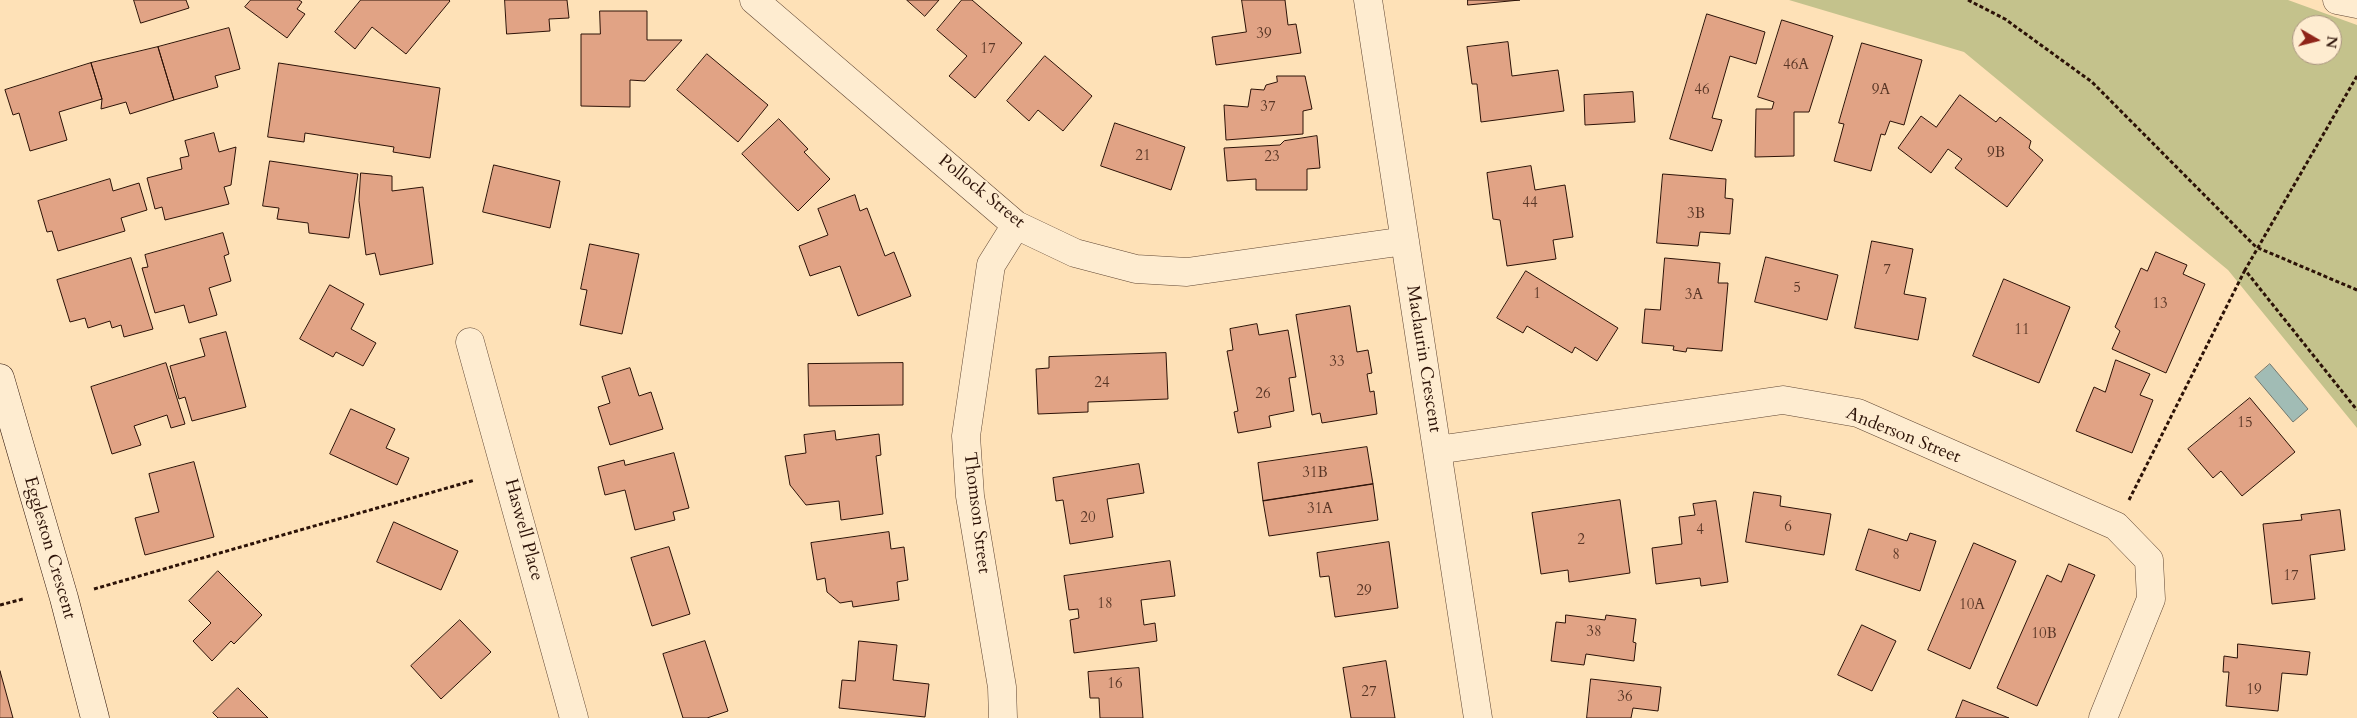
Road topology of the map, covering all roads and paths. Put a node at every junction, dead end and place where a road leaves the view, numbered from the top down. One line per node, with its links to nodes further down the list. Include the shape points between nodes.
1 (754, 0): 7 (street, Pollock Street)
2 (1368, 0): 8 (street, Maclaurin Crescent)
3 (1968, 0): 9 (path, via 2005,19 2092,82)
4 (2337, 0): 5 (street)
5 (2357, 4)
6 (2357, 76): 9 (path)
7 (1016, 225): 8 (street, Pollock Street, via 1075,253 1136,269 1187,272); 23 (street, Thomson Street, via 991,265 966,436 970,496 1002,687)
8 (1405, 241): 15 (street, Maclaurin Crescent)
9 (2256, 247): 10 (path); 11 (path)
10 (2245, 270): 14 (path); 17 (path)
11 (2357, 290)
12 (470, 342): 16 (street, Haswell Place)
13 (0, 378): 21 (street, Eggleston Crescent)
14 (2357, 410)
15 (1437, 450): 17 (street, Anderson Street, via 1783,400 1858,413); 24 (street, Maclaurin Crescent)
16 (507, 471): 18 (path); 22 (street, Haswell Place)
17 (2116, 526): 25 (street, Anderson Street, via 2149,560 2151,599)
18 (93, 590)
19 (23, 599): 20 (path)
20 (0, 606)
21 (95, 718)
22 (574, 718)
23 (1003, 718)
24 (1478, 718)
25 (2102, 718)

